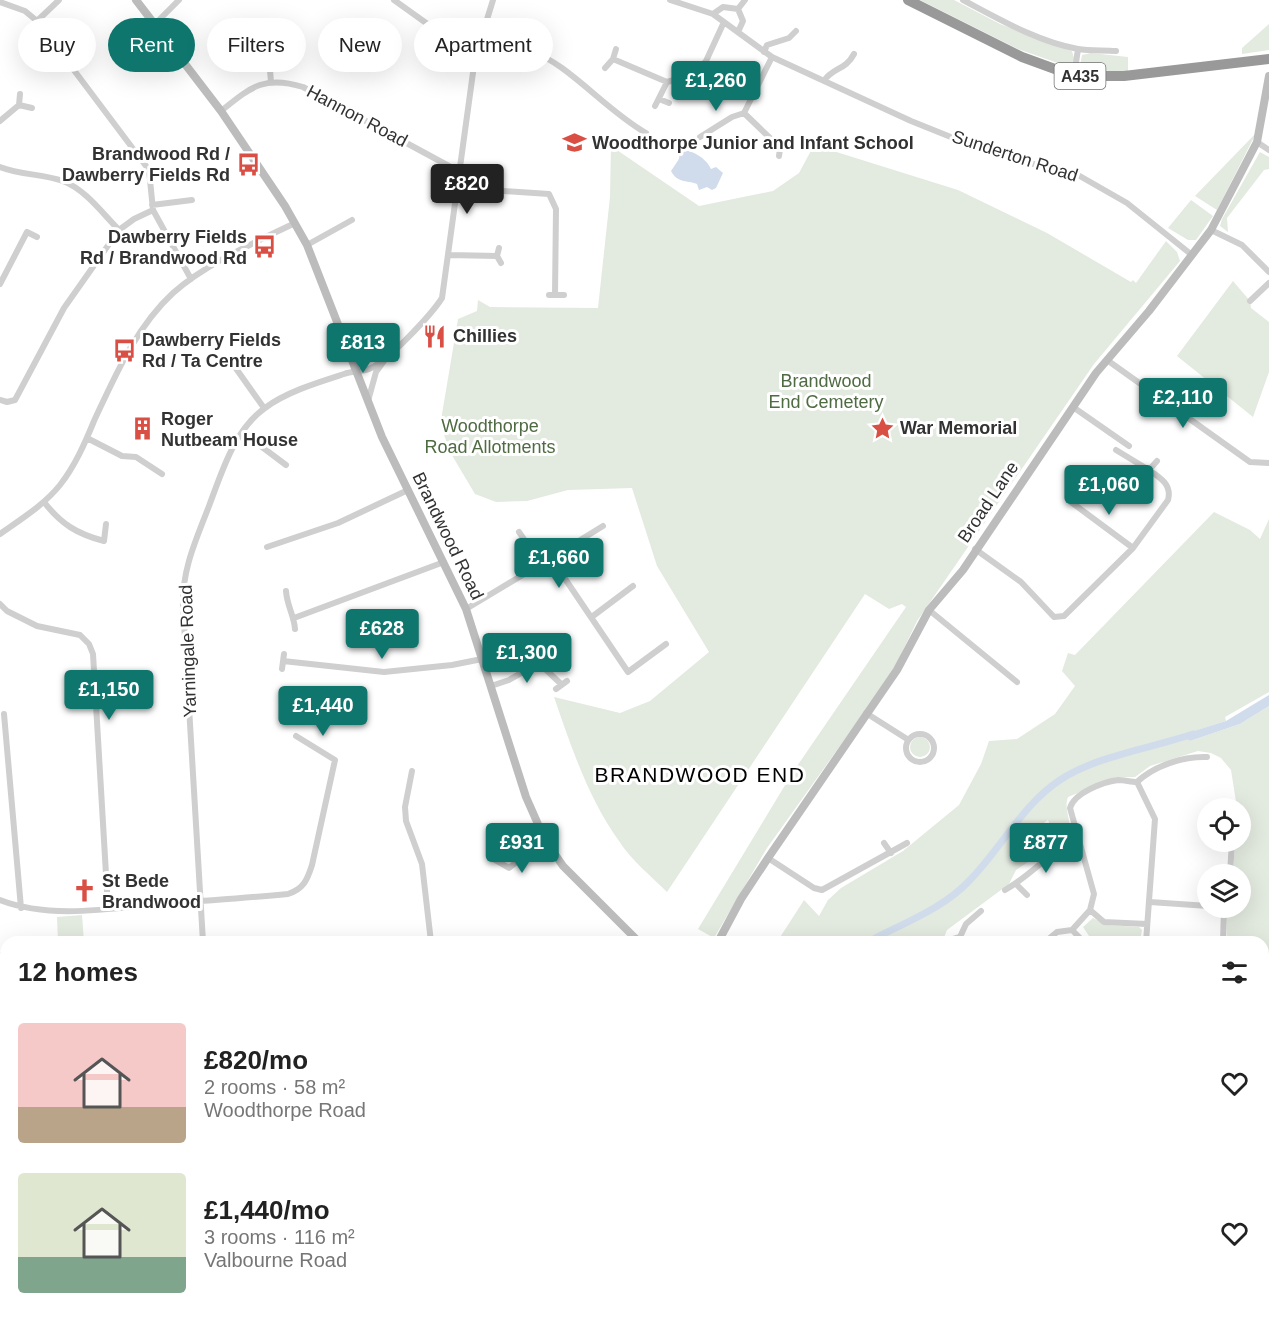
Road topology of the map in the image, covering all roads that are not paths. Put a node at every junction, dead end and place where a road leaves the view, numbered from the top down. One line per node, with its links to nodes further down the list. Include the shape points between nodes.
1 (59, 0): 15 (street)
2 (136, 0): 16 (street, Brandwood Road)
3 (179, 0): 17 (street)
4 (394, 0): 18 (street)
5 (493, 0): 19 (street)
6 (670, 0): 11 (street, Sunderton Road)
7 (745, 0): 12 (street)
8 (908, 0): 37 (highway, A435, via 1022,57)
9 (963, 0): 24 (street, via 1013,26)
10 (0, 2): 14 (street)
11 (692, 3): 13 (street, Sunderton Road)
12 (738, 9): 13 (street, via 723,7); 22 (street, via 743,21)
13 (713, 14): 20 (street, Sunderton Road)
14 (34, 18)
15 (41, 18)
16 (150, 18)
17 (161, 18)
18 (419, 18)
19 (486, 18)
20 (724, 22): 22 (street, Sunderton Road); 41 (street, via 706,61 697,70)
21 (796, 31): 26 (street, via 789,38 767,45)
22 (738, 32): 26 (street, Sunderton Road)
23 (615, 49): 29 (street)
24 (1078, 49): 25 (street); 37 (street)
25 (1116, 51)
26 (764, 52): 28 (street, Sunderton Road)
27 (854, 54): 40 (street, via 844,68)
28 (772, 57): 40 (street, Sunderton Road); 49 (street)
29 (613, 59): 32 (street); 41 (street)
30 (1269, 59): 37 (highway, A435, via 1124,76)
31 (553, 63): 51 (street, via 620,118)
32 (605, 68)
33 (76, 72): 62 (street, via 149,170)
34 (191, 72): 48 (street, Brandwood Road)
35 (270, 72): 39 (street)
36 (474, 72): 59 (street)
37 (1074, 76)
38 (1269, 76): 54 (street, Broad Lane)
39 (271, 81): 48 (street, via 250,88); 59 (street, Hannon Road, via 303,87)
40 (824, 81): 71 (street, Sunderton Road, via 993,154 1078,175 1127,203)
41 (667, 82): 43 (street)
42 (20, 94): 45 (street)
43 (659, 99): 44 (street); 46 (street)
44 (669, 103)
45 (19, 105): 47 (street); 50 (street)
46 (655, 106)
47 (32, 108)
48 (221, 111): 64 (street, Brandwood Road)
49 (744, 113): 52 (street); 53 (street, via 771,139)
50 (0, 121)
51 (646, 133)
52 (700, 137)
53 (781, 141): 55 (street); 57 (street)
54 (1257, 142): 56 (street); 66 (street, Broad Lane)
55 (789, 143)
56 (1269, 150)
57 (779, 156)
58 (0, 166): 65 (street, via 64,182 80,190)
59 (460, 172): 60 (street)
60 (459, 188): 70 (street); 78 (street, via 549,194 556,209 552,295)
61 (192, 200): 62 (street)
62 (153, 208): 65 (street); 75 (street)
63 (352, 220): 68 (street)
64 (295, 223): 68 (street, Brandwood Road); 75 (street)
65 (119, 230): 84 (street, via 64,308 15,400)
66 (1210, 230): 71 (street, Broad Lane); 74 (street, via 1242,245)
67 (37, 237): 77 (street, via 27,232)
68 (307, 245): 83 (street, Brandwood Road)
69 (499, 248): 72 (street)
70 (449, 255): 72 (street); 80 (street, via 442,298 436,309)
71 (1192, 255): 82 (street, Broad Lane)
72 (497, 256): 73 (street)
73 (501, 263)
74 (1269, 272)
75 (191, 279): 89 (street, via 172,294 137,338)
76 (1269, 283): 79 (street)
77 (0, 284)
78 (564, 295)
79 (1250, 301)
80 (386, 358): 83 (street, Yarningale Road); 85 (street, via 376,372)
81 (231, 360): 87 (street)
82 (1107, 360): 86 (street, Broad Lane); 93 (street, via 1250,462)
83 (357, 372): 85 (street, Brandwood Road); 87 (street, Yarningale Road, via 346,373)
84 (0, 400)
85 (367, 403): 97 (street, Brandwood Road)
86 (1073, 407): 90 (street); 106 (street, Broad Lane)
87 (264, 408): 88 (street, Yarningale Road)
88 (242, 432): 94 (street); 146 (street, Yarningale Road, via 188,558 183,588)
89 (87, 438): 96 (street, via 122,456 136,457); 98 (street, via 61,484)
90 (1129, 446)
91 (1116, 450): 95 (street)
92 (1157, 461): 95 (street)
93 (1269, 463)
94 (286, 465)
95 (1149, 470): 105 (street, via 1170,492)
96 (162, 474)
97 (408, 490): 104 (street, via 338,523); 108 (street, Brandwood Road)
98 (44, 502): 100 (street, via 63,524 82,536 104,541); 103 (street)
99 (1071, 503): 105 (street)
100 (106, 524)
101 (603, 526): 107 (street)
102 (519, 532): 109 (street)
103 (0, 534)
104 (267, 547)
105 (1133, 548): 106 (street, via 1059,618 1046,610 1021,582)
106 (975, 549): 114 (street, Broad Lane, via 963,570)
107 (551, 558): 109 (street); 115 (street)
108 (444, 562): 113 (street, Brandwood Road); 116 (street)
109 (541, 564): 113 (street)
110 (633, 586): 115 (street)
111 (286, 591): 116 (street, via 286,606)
112 (0, 604): 150 (street, via 37,626 80,635 93,654)
113 (466, 609): 120 (street, Brandwood Road)
114 (929, 610): 123 (street); 126 (street, Broad Lane, via 897,670)
115 (592, 616): 118 (street, via 628,672)
116 (294, 618): 117 (street)
117 (295, 628)
118 (666, 644)
119 (536, 654): 121 (street)
120 (482, 659): 122 (street, via 384,672 284,657); 125 (street, Brandwood Road)
121 (539, 663): 124 (street); 125 (street)
122 (282, 669)
123 (1017, 682)
124 (561, 685)
125 (491, 686): 136 (street, Brandwood Road, via 526,797)
126 (866, 713): 129 (street); 140 (street, Broad Lane)
127 (4, 714): 149 (street)
128 (296, 736): 146 (street, via 335,760 308,880 302,888 288,894)
129 (907, 739): 129 (street, via 926,735 934,744 932,756 918,762 909,758)
130 (1196, 757): 131 (street); 132 (street); 134 (street, via 1166,765)
131 (1207, 758)
132 (1198, 765)
133 (412, 771): 158 (street, via 406,821 422,864)
134 (1137, 783): 135 (street, via 1114,781 1074,800 1070,808); 147 (street, via 1155,819)
135 (1078, 838): 142 (street, via 1059,846); 151 (street, via 1094,894)
136 (545, 840): 141 (street, via 509,868); 156 (street, Brandwood Road, via 562,866)
137 (884, 843): 139 (street)
138 (907, 843): 139 (street)
139 (891, 853): 140 (street, via 822,890)
140 (768, 858): 161 (street, Broad Lane)
141 (495, 860)
142 (1016, 884): 143 (street); 144 (street)
143 (1005, 890)
144 (1027, 895)
145 (0, 900): 149 (street)
146 (201, 901): 150 (street); 157 (street, Yarningale Road)
147 (1150, 902): 148 (street); 154 (street)
148 (1197, 905)
149 (21, 908): 150 (street)
150 (108, 909)
151 (1090, 910): 154 (street, via 1104,922); 155 (street)
152 (981, 911): 162 (street, via 966,924)
153 (1224, 918): 166 (street)
154 (1147, 924): 165 (street)
155 (1072, 930): 163 (street); 164 (street)
156 (629, 933): 159 (street, Brandwood Road); 160 (street, Brandwood Road)
157 (203, 936)
158 (430, 936)
159 (631, 936)
160 (632, 936)
161 (721, 936)
162 (962, 936)
163 (1052, 936)
164 (1078, 936)
165 (1146, 936)
166 (1223, 936)

